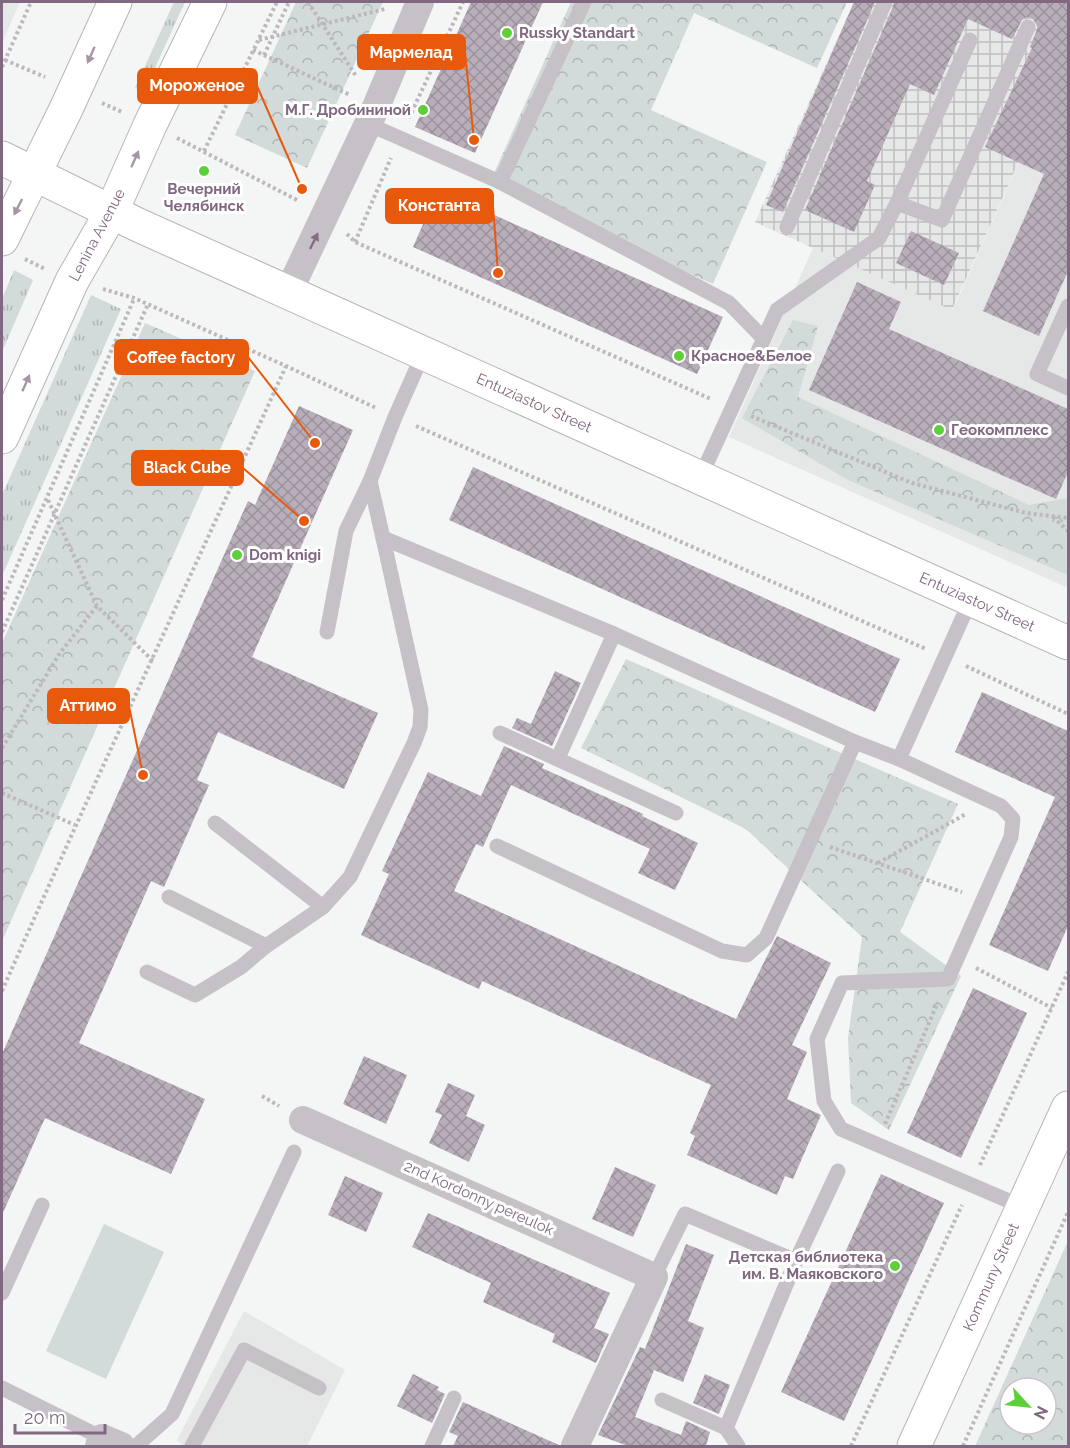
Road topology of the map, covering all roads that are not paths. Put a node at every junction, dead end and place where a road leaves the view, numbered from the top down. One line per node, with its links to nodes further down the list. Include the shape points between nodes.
1 (115, 2): 10 (street, one-way to 10)
2 (210, 2): 13 (street, Lenina Avenue, one-way to 2)
3 (420, 2): 8 (street)
4 (584, 2): 11 (lane)
5 (885, 2): 14 (lane)
6 (1028, 27): 12 (lane, via 942,220)
7 (970, 40): 12 (lane)
8 (372, 116): 11 (lane); 16 (street, one-way to 8)
9 (2, 158): 10 (street, Entuziastov Street)
10 (34, 174): 13 (street, Entuziastov Street); 15 (street, one-way to 15)
11 (500, 182): 18 (lane, via 729,303)
12 (897, 203): 18 (lane, via 879,238 777,310)
13 (111, 213): 16 (street, Entuziastov Street); 21 (street, Lenina Avenue, one-way to 13, via 72,281)
14 (788, 227)
15 (12, 249)
16 (288, 293): 19 (street, Entuziastov Street)
17 (1068, 306): 20 (lane, via 1037,374)
18 (764, 339): 22 (lane)
19 (423, 354): 22 (street, Entuziastov Street); 23 (lane)
20 (1068, 388)
21 (2, 437)
22 (700, 478): 25 (street, Entuziastov Street)
23 (369, 481): 24 (lane); 26 (lane, via 346,531)
24 (383, 538): 27 (lane); 37 (lane, via 421,710 420,727 350,877)
25 (971, 599): 28 (street, Entuziastov Street); 32 (lane)
26 (327, 632)
27 (614, 634): 30 (lane); 31 (lane)
28 (1068, 642)
29 (500, 733): 31 (lane)
30 (855, 742): 32 (lane); 35 (lane, via 766,938 747,955 722,951)
31 (558, 758): 33 (lane)
32 (899, 759): 45 (lane, via 1001,806 1013,819 1011,837 948,979 842,983 817,1039 824,1101 842,1129)
33 (676, 813)
34 (215, 823): 37 (lane)
35 (497, 846)
36 (169, 897): 38 (lane)
37 (323, 907): 38 (lane)
38 (266, 946): 39 (lane, via 241,967 195,995)
39 (147, 972)
40 (1068, 1108): 45 (street, Kommuny Street)
41 (303, 1120): 47 (street, 2nd Kordonny pereulok)
42 (294, 1152): 55 (lane, via 172,1414)
43 (838, 1171): 46 (lane)
44 (42, 1205): 48 (lane)
45 (1023, 1207): 60 (street, Kommuny Street)
46 (796, 1261): 47 (lane, via 685,1214); 53 (lane)
47 (654, 1276): 58 (street)
48 (2, 1293)
49 (2, 1388): 54 (lane)
50 (319, 1388): 56 (lane, via 244,1350)
51 (454, 1398): 57 (lane)
52 (662, 1400): 53 (lane)
53 (726, 1428): 59 (lane)
54 (108, 1444)
55 (136, 1446)
56 (192, 1446)
57 (432, 1446)
58 (575, 1446)
59 (738, 1446)
60 (914, 1446)

